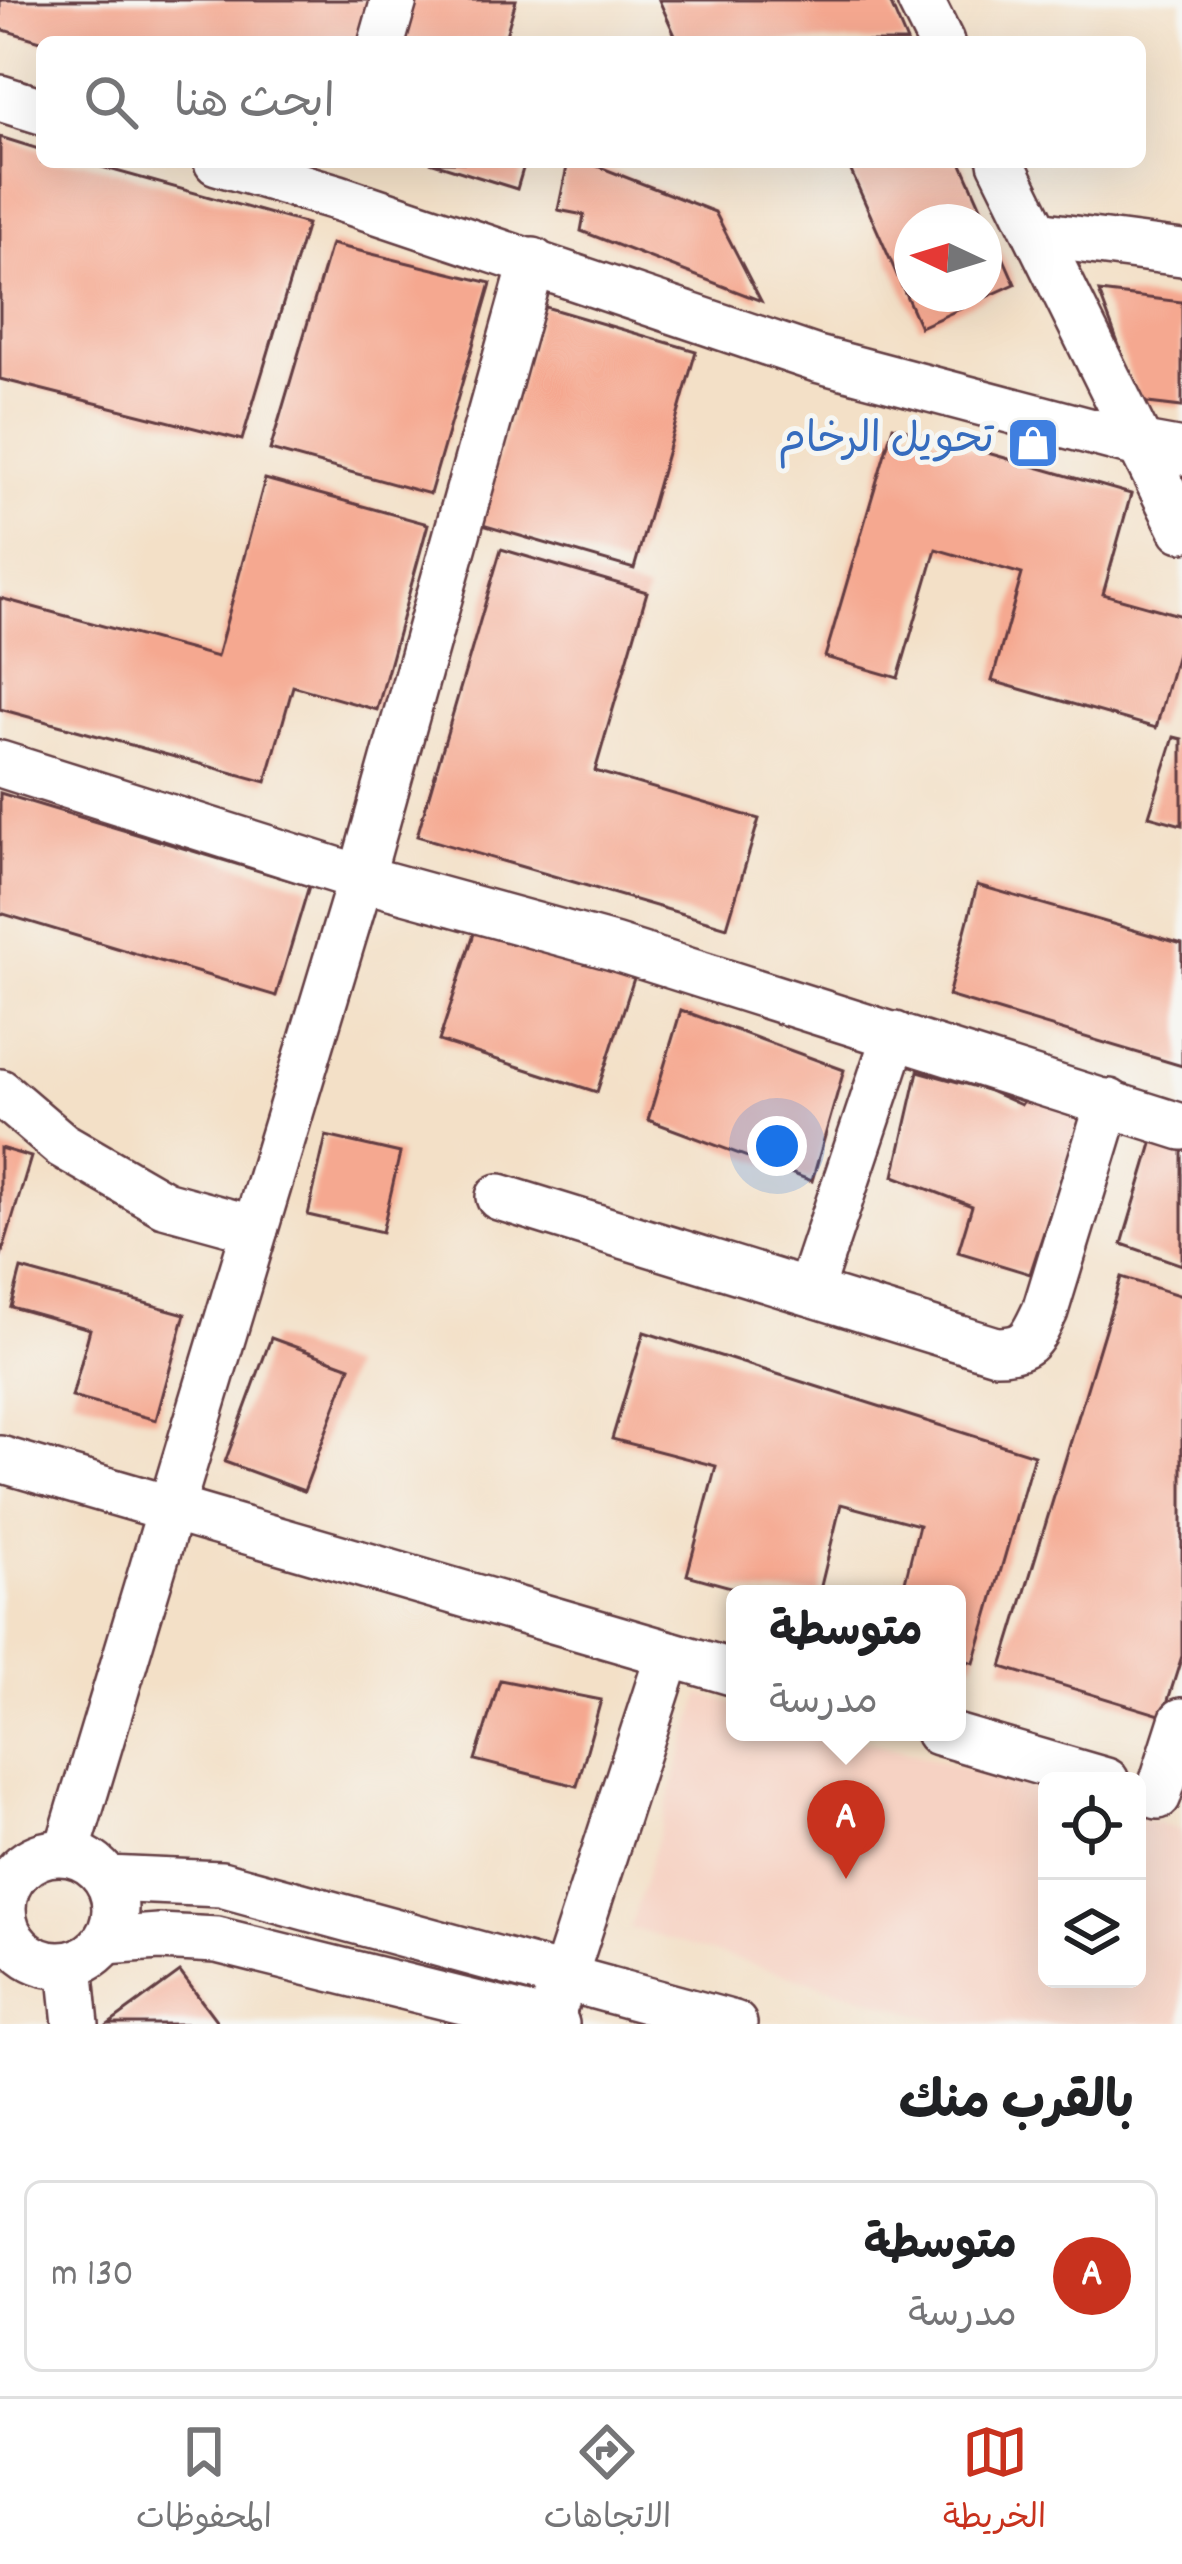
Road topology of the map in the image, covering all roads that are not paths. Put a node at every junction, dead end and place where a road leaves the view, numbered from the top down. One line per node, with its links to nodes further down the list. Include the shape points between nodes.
1 (394, 0): 3 (street)
2 (920, 0): 4 (street)
3 (384, 36)
4 (938, 36)
5 (0, 98): 6 (street)
6 (36, 109)
7 (261, 168): 9 (street)
8 (1004, 168): 10 (street)
9 (341, 179): 12 (street)
10 (1037, 234): 11 (street); 13 (street)
11 (1182, 253)
12 (532, 261): 13 (street, via 817,358); 16 (street)
13 (1160, 448): 14 (street)
14 (1182, 529)
15 (0, 764): 16 (street)
16 (361, 878): 17 (street); 22 (street)
17 (896, 1035): 19 (street); 23 (street)
18 (0, 1092): 22 (street, via 62,1145 164,1204)
19 (1109, 1102): 20 (street); 23 (street, via 1030,1341 997,1350)
20 (1182, 1126)
21 (499, 1197): 23 (street)
22 (255, 1229): 25 (street)
23 (809, 1292)
24 (0, 1459): 25 (street)
25 (172, 1510): 26 (street); 32 (street)
26 (669, 1654): 27 (street); 36 (street)
27 (726, 1670)
28 (1182, 1721): 31 (street)
29 (966, 1740): 30 (street)
30 (1075, 1772)
31 (1159, 1797)
32 (67, 1852): 33 (street); 34 (street, via 23,1864)
33 (107, 1879): 35 (street, via 115,1921); 36 (street, via 220,1883)
34 (3, 1899): 35 (street, via 10,1939 26,1956 47,1965)
35 (88, 1953): 37 (street, via 159,1937 217,1940); 38 (street)
36 (565, 1976): 37 (street); 39 (street)
37 (553, 2023)
38 (76, 2024)
39 (734, 2024)

